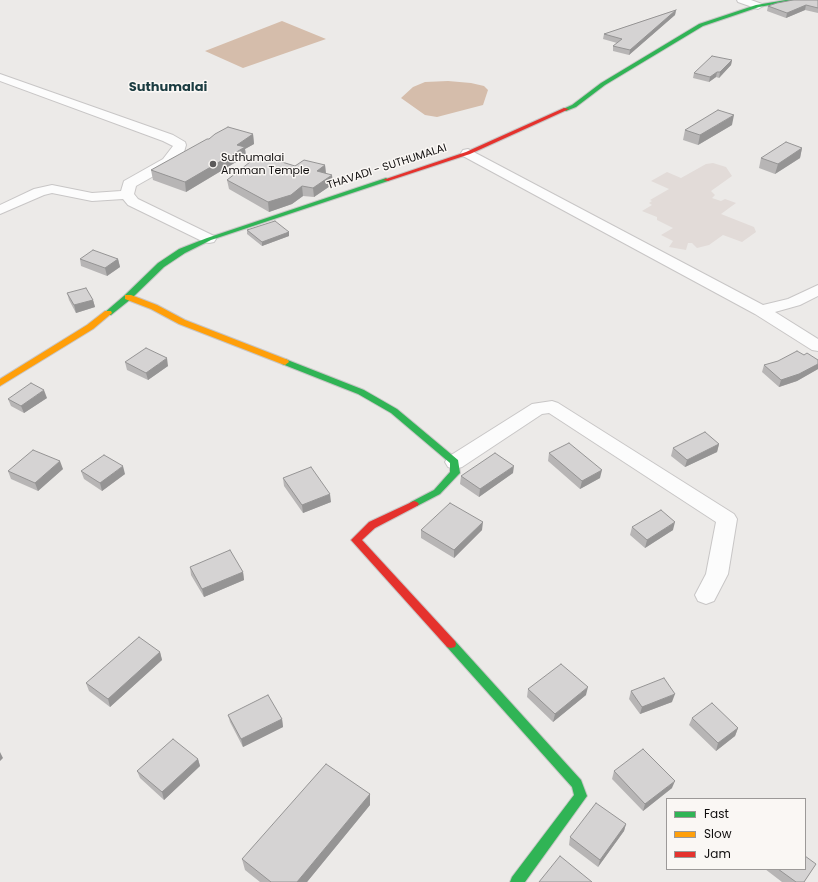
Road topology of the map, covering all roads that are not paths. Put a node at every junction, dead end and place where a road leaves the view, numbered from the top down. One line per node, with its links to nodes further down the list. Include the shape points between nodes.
1 (742, 0): 3 (street)
2 (795, 0): 3 (main road, THAVADI - SUTHUMALAI)
3 (758, 6): 5 (main road, THAVADI - SUTHUMALAI, via 701,26 603,84 574,106)
4 (0, 77): 6 (street, via 168,138 180,145 168,162 129,184)
5 (468, 153): 8 (main road, THAVADI - SUTHUMALAI); 11 (street)
6 (127, 195): 7 (street, via 92,197 52,190 39,192); 8 (street, via 133,202)
7 (0, 210)
8 (209, 239): 10 (main road, THAVADI - SUTHUMALAI, via 182,251 161,265)
9 (818, 290): 11 (street, via 794,302)
10 (128, 298): 13 (main road, THAVADI - SUTHUMALAI, via 90,327); 14 (main road, via 154,307 182,322 361,392 394,411)
11 (761, 311): 12 (street)
12 (818, 346)
13 (0, 383)
14 (455, 462): 15 (street, via 538,408 552,407 727,519 717,574); 16 (main road, via 455,473 437,492 372,525 356,540 577,784 581,796)
15 (706, 595)
16 (517, 882)

